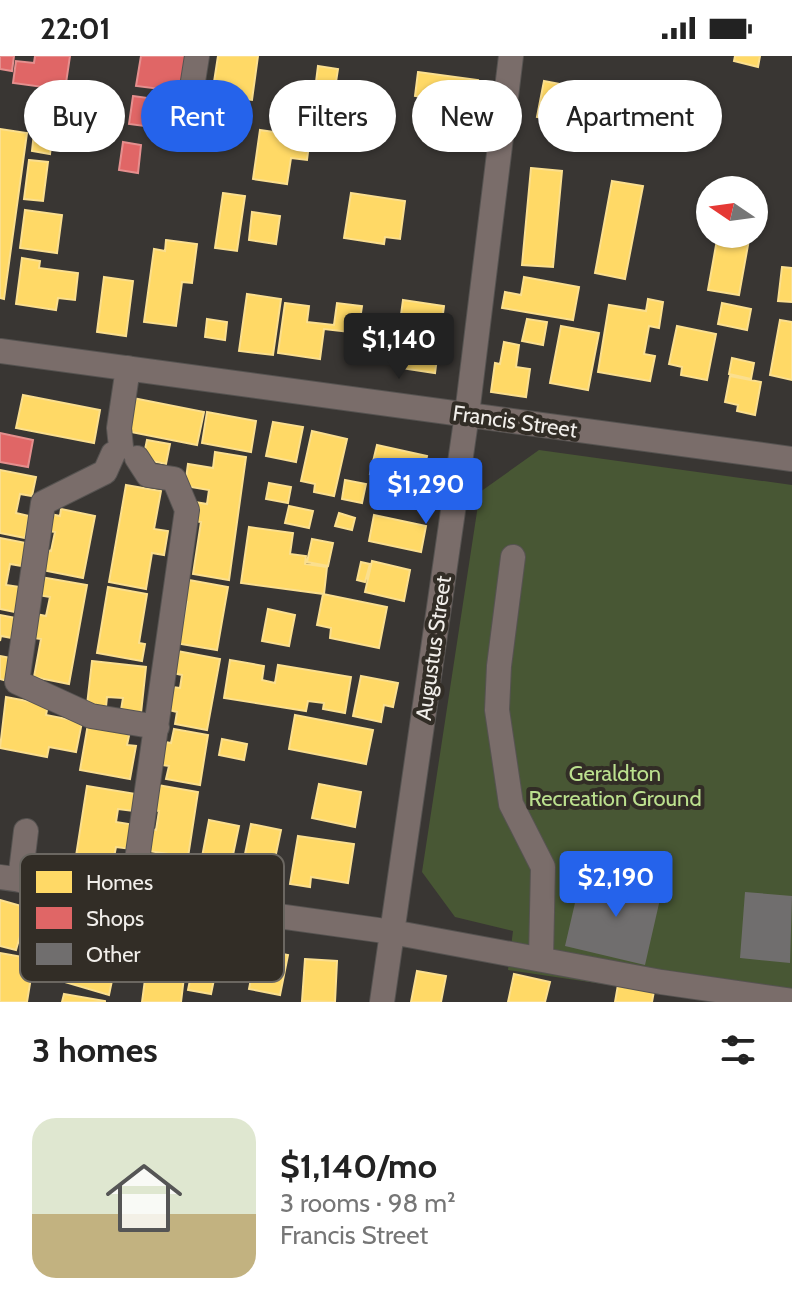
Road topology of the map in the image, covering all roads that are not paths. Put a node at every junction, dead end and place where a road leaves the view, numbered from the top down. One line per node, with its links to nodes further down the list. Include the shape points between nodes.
1 (197, 56): 3 (street)
2 (511, 56): 6 (street, Augustus Street)
3 (193, 80)
4 (0, 351): 5 (street, Francis Street)
5 (128, 368): 6 (street, Francis Street); 7 (street, via 119,428)
6 (467, 414): 8 (street, Francis Street); 15 (street, Augustus Street)
7 (124, 453): 10 (street, via 148,475 174,479 187,510); 10 (street, via 105,472 43,503 17,682 91,716)
8 (792, 459)
9 (513, 557): 16 (street, via 497,710 511,804 543,867)
10 (157, 727): 12 (street)
11 (26, 831): 13 (street)
12 (138, 854)
13 (10, 878)
14 (284, 917): 15 (street)
15 (392, 932): 16 (street); 18 (street, Augustus Street)
16 (541, 958): 17 (street)
17 (792, 1001)
18 (382, 1002)

